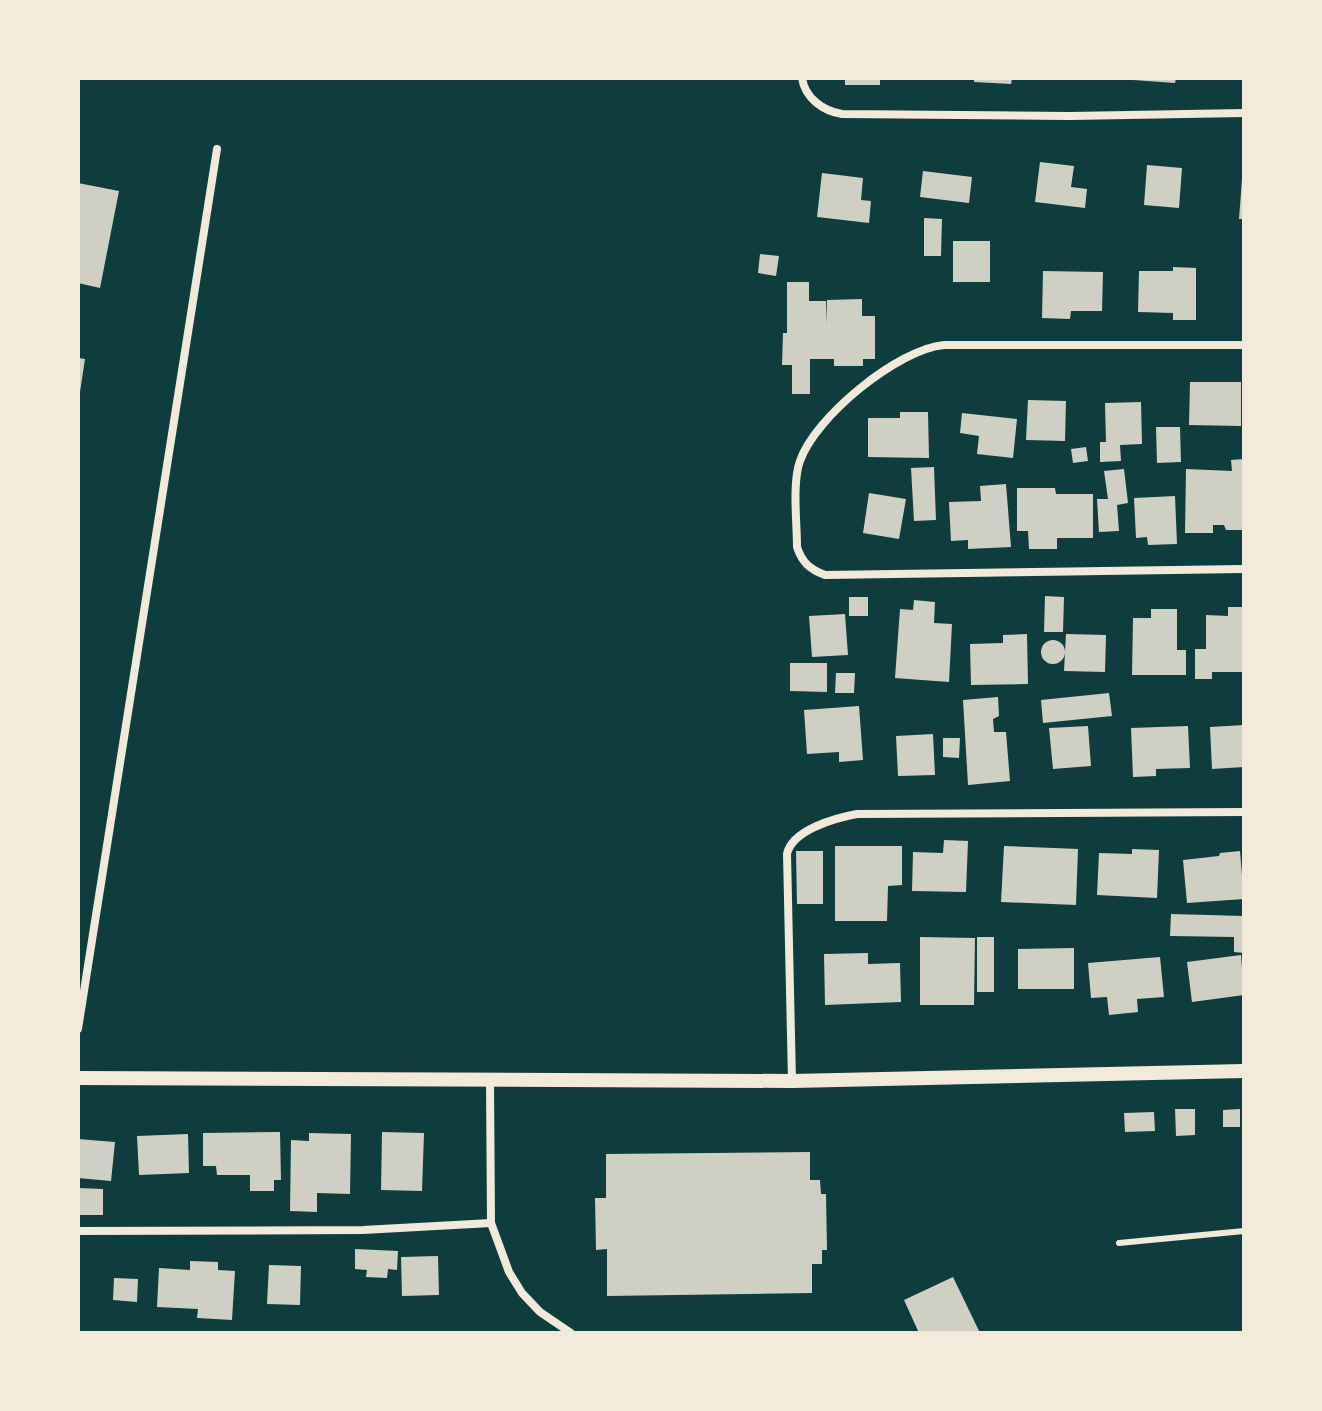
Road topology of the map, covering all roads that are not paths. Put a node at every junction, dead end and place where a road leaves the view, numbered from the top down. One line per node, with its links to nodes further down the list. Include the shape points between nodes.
1 (802, 78): 2 (street, via 818,105 842,114)
2 (1244, 113)
3 (217, 149): 7 (street)
4 (1244, 345): 5 (street, via 944,345 917,352 843,403 804,452 797,472 797,547 808,566 825,575)
5 (1244, 569)
6 (1244, 812): 11 (street, via 857,814 802,833 787,854)
7 (78, 1029)
8 (1244, 1071): 11 (street)
9 (78, 1078): 10 (street)
10 (490, 1080): 11 (street); 12 (street)
11 (792, 1081)
12 (491, 1223): 13 (street, via 363,1230); 16 (street, via 522,1293)
13 (78, 1231)
14 (1244, 1231): 15 (lane)
15 (1119, 1243)
16 (571, 1333)

